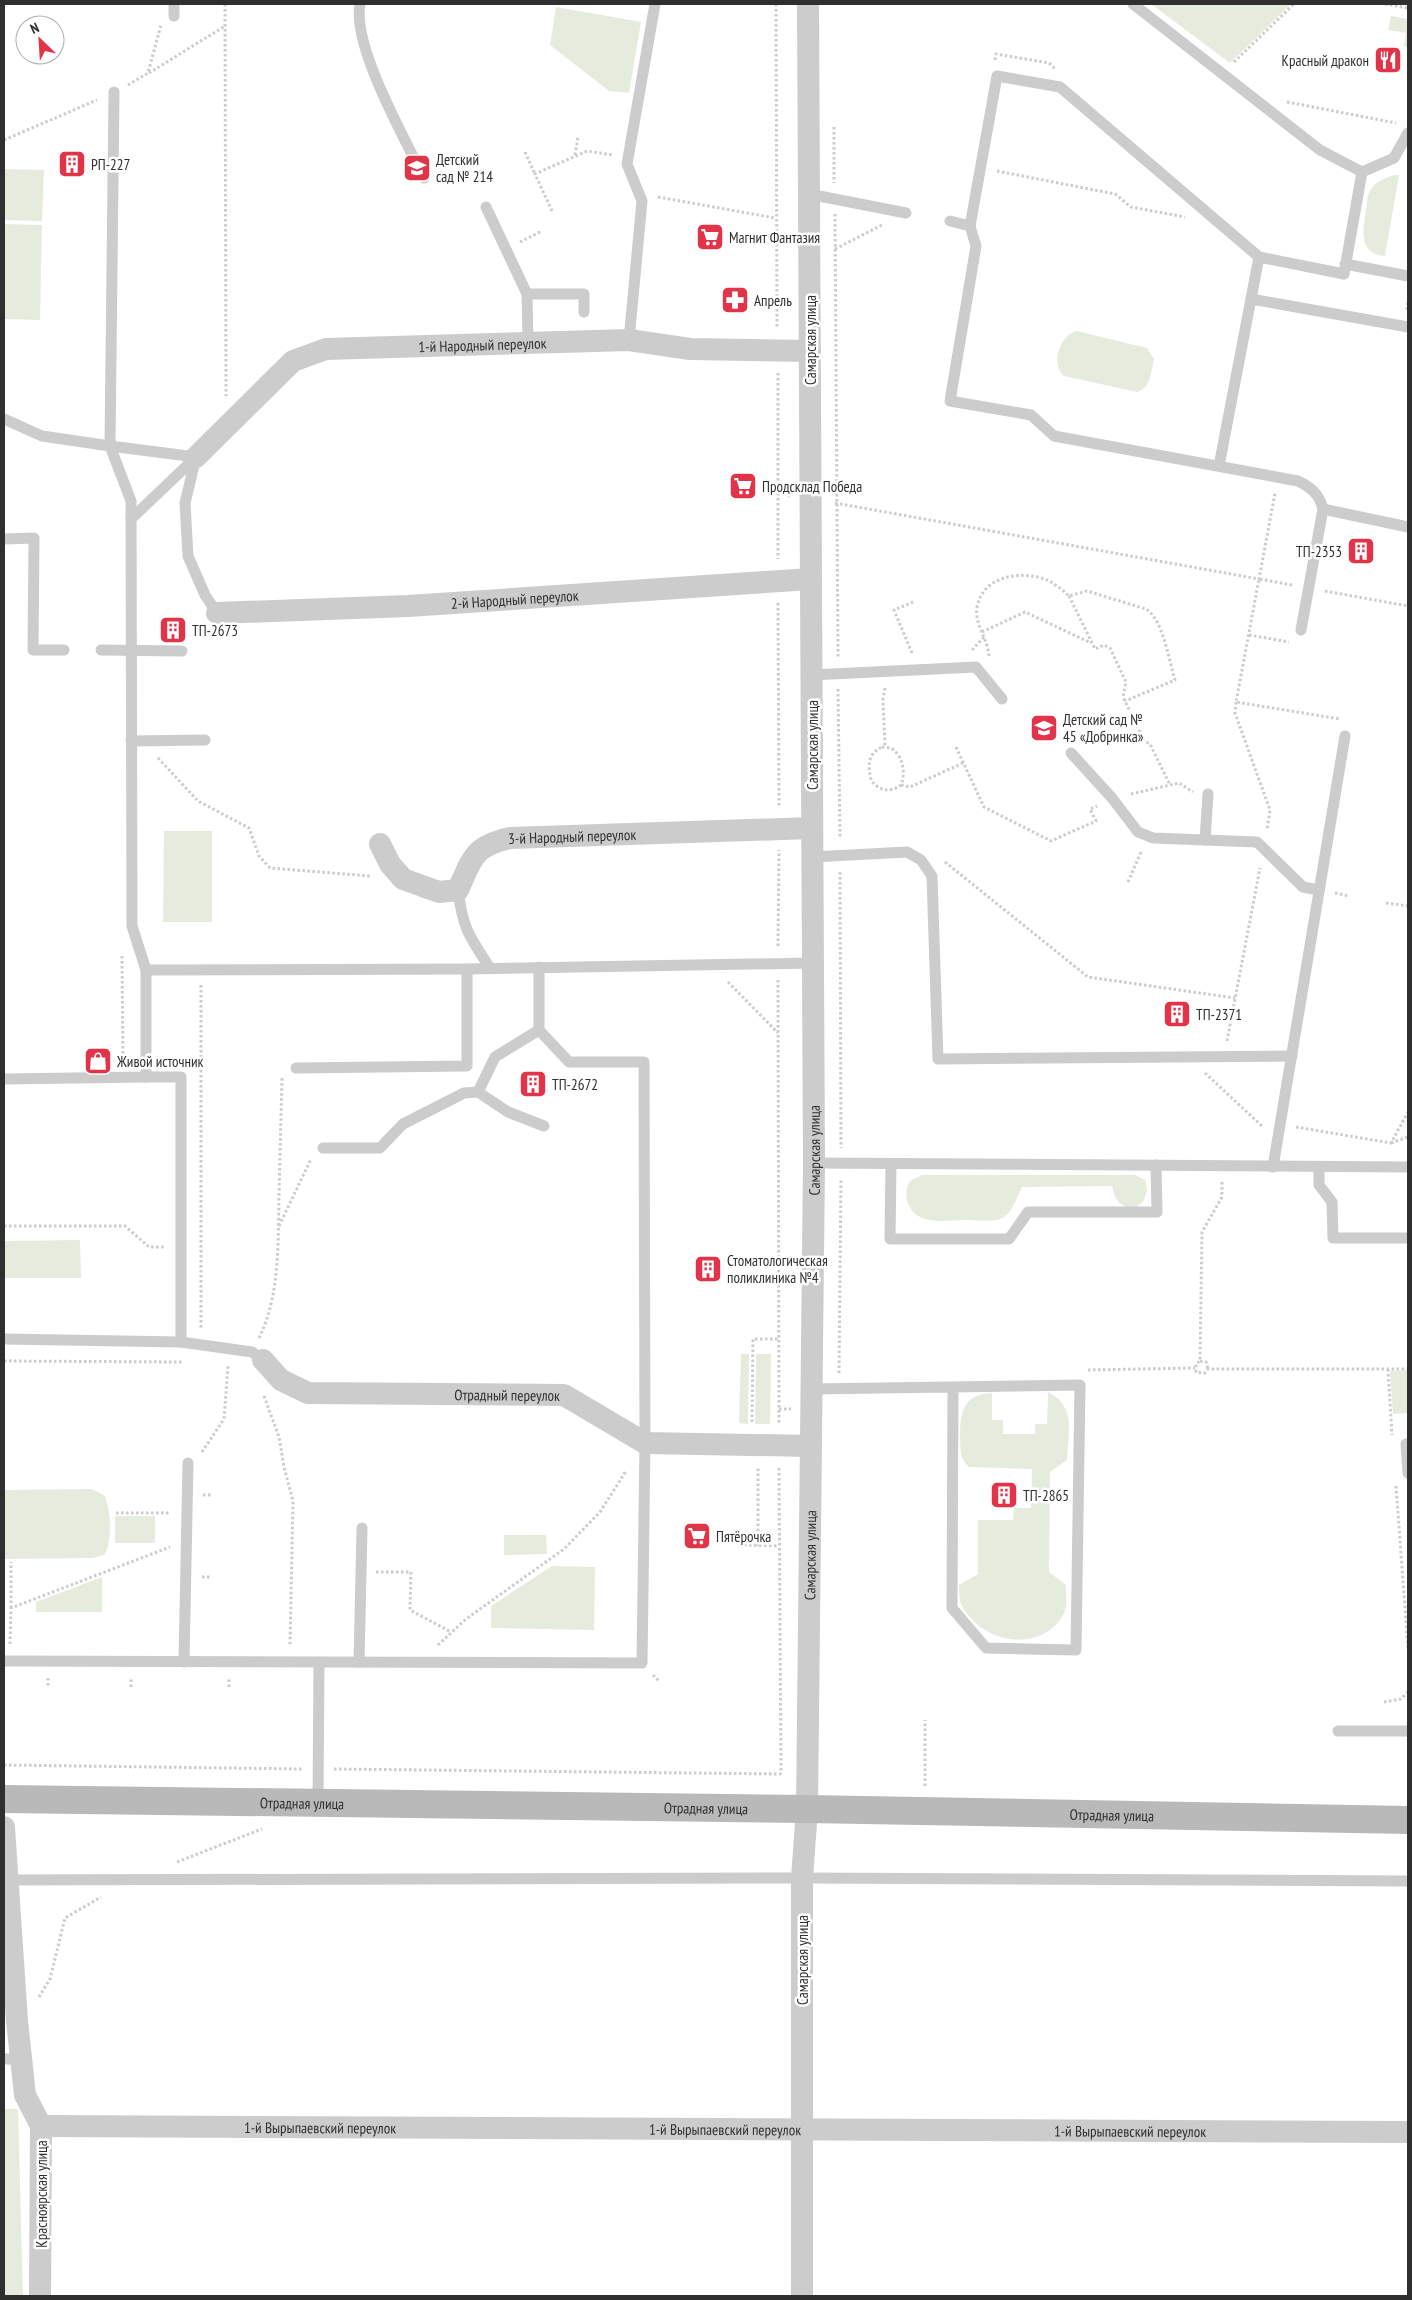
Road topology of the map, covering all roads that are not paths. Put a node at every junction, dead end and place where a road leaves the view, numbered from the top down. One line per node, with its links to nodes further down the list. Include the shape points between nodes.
1 (174, 4): 6 (lane)
2 (360, 4): 10 (lane, via 361,38 369,62)
3 (655, 4): 23 (lane, via 627,164 642,201)
4 (808, 4): 11 (street, Самарская улица)
5 (1133, 4): 9 (lane, via 1320,150)
6 (168, 16)
7 (114, 92): 27 (lane)
8 (1408, 133): 9 (lane, via 1394,158)
9 (1362, 172): 17 (lane)
10 (424, 178)
11 (809, 194): 13 (lane); 25 (street, Самарская улица)
12 (486, 207): 19 (lane)
13 (906, 213)
14 (950, 221): 15 (lane)
15 (970, 226): 16 (lane, via 997,76 1060,88); 29 (lane, via 976,246 950,401 1031,415 1054,436)
16 (1259, 257): 17 (lane, via 1344,274); 20 (lane)
17 (1345, 264): 18 (lane)
18 (1408, 276)
19 (527, 294): 21 (lane, via 584,294); 24 (lane)
20 (1251, 299): 22 (lane); 29 (lane)
21 (584, 312)
22 (1408, 327)
23 (629, 340): 24 (street, 1-й Народный переулок); 25 (street, 1-й Народный переулок, via 690,349)
24 (528, 343): 28 (street, 1-й Народный переулок, via 326,348 293,361)
25 (810, 351): 34 (street, Самарская улица)
26 (4, 419): 27 (lane, via 42,436)
27 (110, 446): 28 (lane); 31 (lane, via 130,501)
28 (196, 457): 31 (lane); 35 (lane, via 185,503 188,556 205,595)
29 (1219, 466): 30 (lane, via 1298,481 1317,494)
30 (1323, 510): 32 (lane); 36 (lane)
31 (131, 519): 39 (lane)
32 (1408, 527)
33 (4, 539): 37 (lane, via 34,538 33,650)
34 (811, 579): 35 (street, 2-й Народный переулок, via 408,606); 41 (street, Самарская улица)
35 (217, 613)
36 (1301, 630)
37 (64, 650)
38 (101, 650): 39 (lane)
39 (131, 650): 40 (lane); 45 (lane)
40 (182, 651)
41 (811, 675): 42 (lane, via 976,667); 48 (street, Самарская улица)
42 (1002, 699)
43 (1345, 736): 53 (lane)
44 (205, 740): 45 (lane)
45 (137, 741): 58 (lane, via 132,926)
46 (1071, 753): 49 (lane, via 1138,832 1153,838)
47 (1208, 795): 49 (lane)
48 (812, 828): 51 (street, Самарская улица); 52 (street, 3-й Народный переулок, via 510,838 482,847 472,858)
49 (1205, 840): 53 (lane, via 1257,842 1303,887)
50 (380, 844): 52 (street, via 390,864 403,879 439,892)
51 (812, 857): 54 (street, Самарская улица); 60 (lane, via 907,852 921,860 932,876 938,1059)
52 (458, 890): 57 (lane, via 465,929)
53 (1319, 890): 60 (lane)
54 (813, 963): 55 (lane); 67 (street, Самарская улица)
55 (539, 967): 57 (lane); 59 (lane)
56 (467, 968): 57 (lane); 58 (lane); 61 (lane, via 467,1066)
57 (490, 968)
58 (146, 970): 62 (lane)
59 (539, 1030): 64 (lane, via 495,1057); 79 (lane, via 569,1062 644,1062)
60 (1292, 1056): 70 (lane)
61 (296, 1068)
62 (146, 1078): 63 (lane); 75 (lane, via 181,1077)
63 (4, 1079)
64 (478, 1092): 65 (lane, via 508,1112); 66 (lane, via 464,1093 403,1124 380,1148)
65 (544, 1126)
66 (323, 1148)
67 (814, 1163): 68 (lane); 78 (street, Самарская улица)
68 (891, 1164): 69 (lane); 69 (lane, via 890,1239 1009,1239 1028,1212 1157,1212)
69 (1156, 1165): 70 (lane)
70 (1274, 1167): 71 (lane)
71 (1319, 1167): 72 (lane); 73 (lane, via 1319,1185 1332,1202 1332,1238)
72 (1408, 1167)
73 (1408, 1238)
74 (4, 1339): 75 (lane)
75 (181, 1342): 76 (lane)
76 (258, 1356): 79 (street, Отрадный переулок, via 281,1380 308,1393 564,1396)
77 (953, 1387): 77 (lane, via 1080,1385 1076,1650 986,1648 952,1608); 78 (lane)
78 (811, 1389): 81 (street, Самарская улица)
79 (645, 1443): 81 (street, Отрадный переулок); 88 (lane, via 642,1663)
80 (1408, 1444): 83 (lane)
81 (811, 1446): 93 (street, Самарская улица)
82 (188, 1463): 86 (lane)
83 (1408, 1473)
84 (362, 1528): 88 (lane)
85 (7, 1661): 86 (lane)
86 (184, 1662): 87 (lane)
87 (319, 1662): 88 (lane); 92 (lane)
88 (359, 1662)
89 (1408, 1730): 90 (lane)
90 (1338, 1731)
91 (4, 1799): 92 (street, Отрадная улица)
92 (318, 1803): 93 (street, Отрадная улица)
93 (807, 1809): 94 (street, Отрадная улица); 96 (street, Самарская улица)
94 (1408, 1820)
95 (4, 1827): 97 (street, Красноярская улица)
96 (802, 1878): 97 (lane); 98 (lane); 101 (street, Самарская улица)
97 (6, 1880): 99 (street, Красноярская улица, via 17,2022)
98 (1408, 1881)
99 (13, 2059): 100 (street, Красноярская улица, via 25,2095)
100 (42, 2126): 101 (street, 1-й Вырыпаевский переулок); 103 (street, Красноярская улица)
101 (802, 2128): 102 (street, 1-й Вырыпаевский переулок); 104 (street, Самарская улица)
102 (1408, 2132)
103 (40, 2296)
104 (802, 2296)

